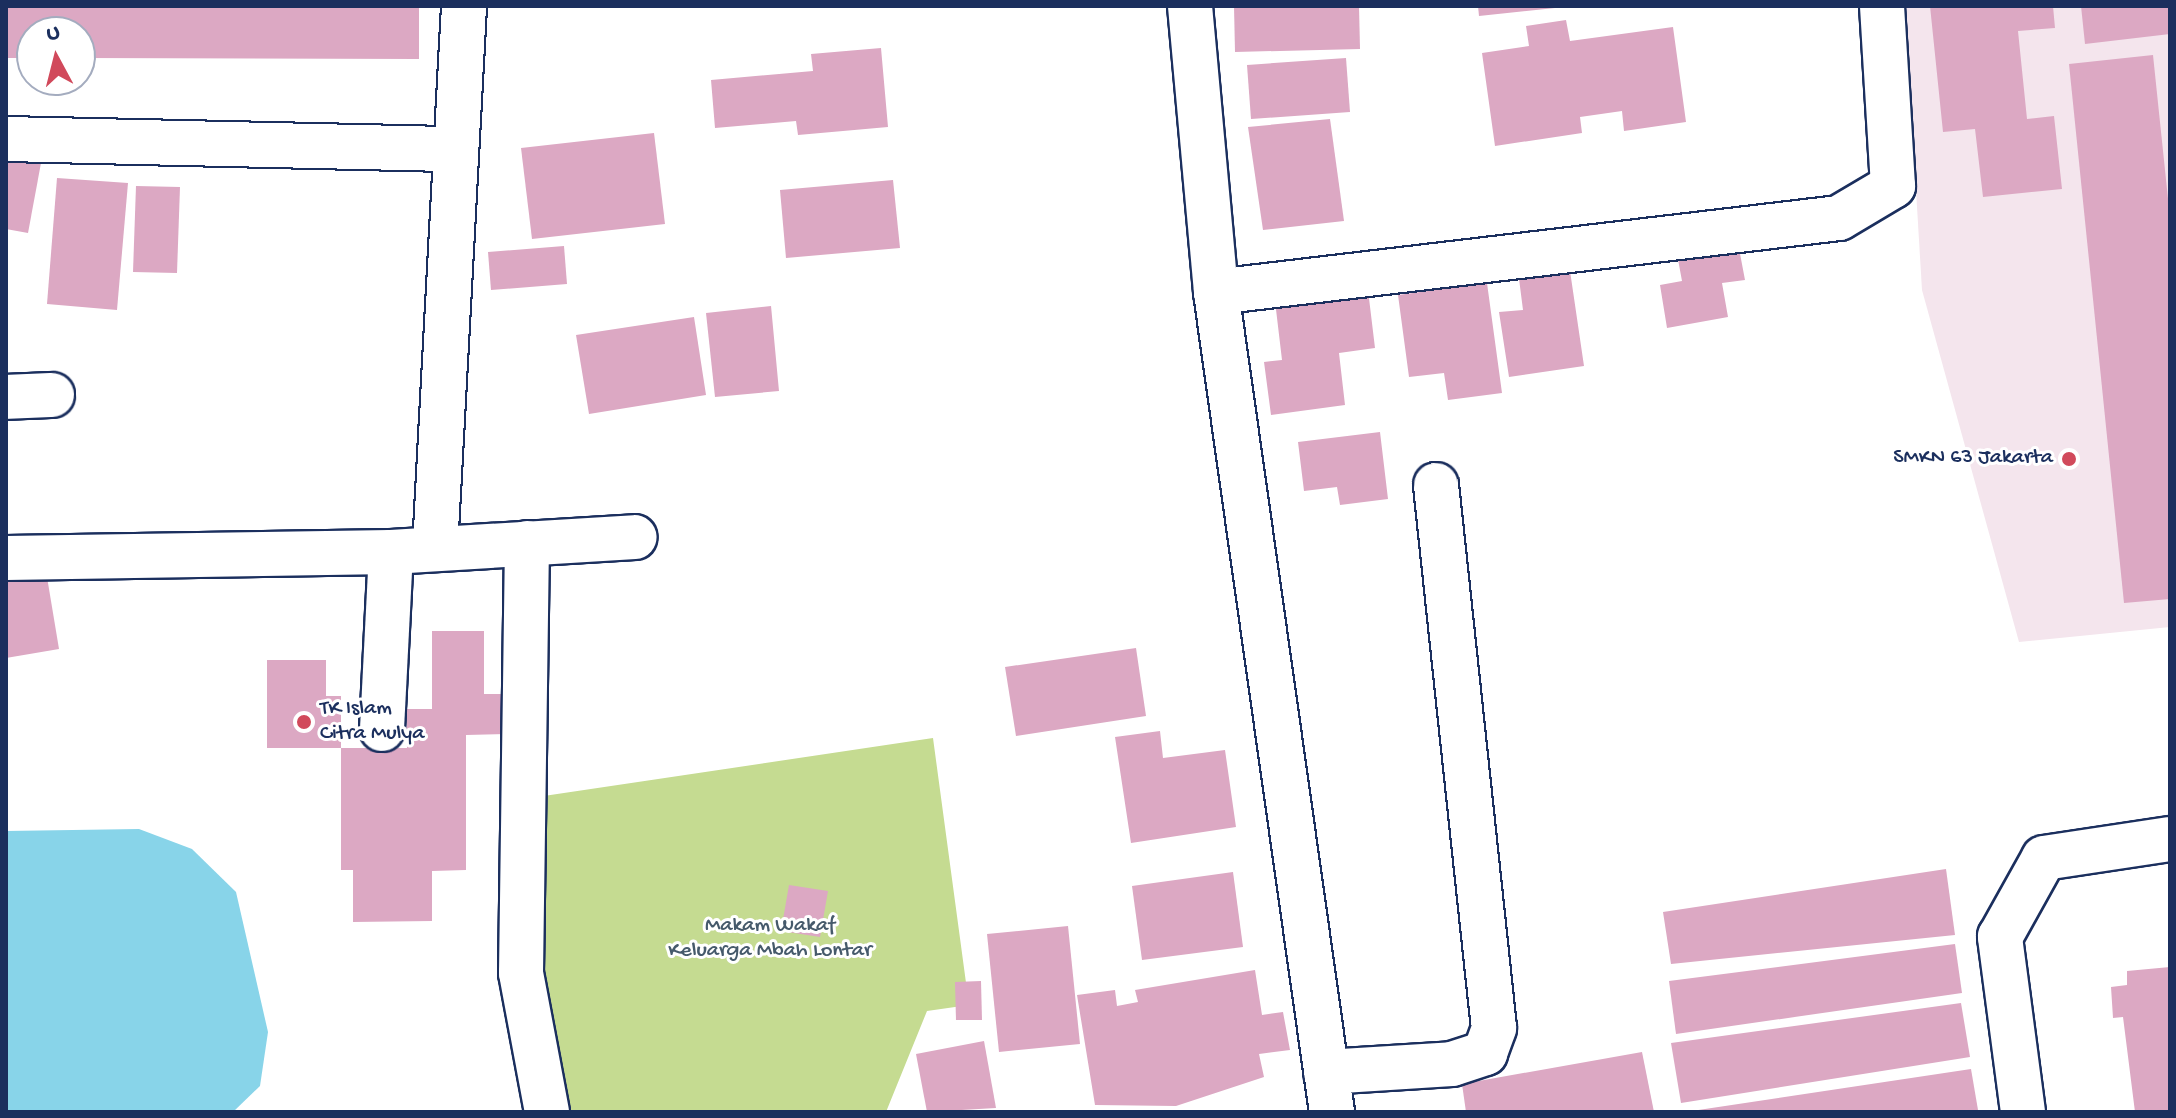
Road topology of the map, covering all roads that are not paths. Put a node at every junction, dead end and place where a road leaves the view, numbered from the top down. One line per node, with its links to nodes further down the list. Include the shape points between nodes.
1 (464, 6): 5 (street)
2 (1190, 6): 6 (street)
3 (1882, 6): 6 (street, via 1893,186 1839,218)
4 (6, 139): 5 (street)
5 (451, 149): 12 (street)
6 (1216, 292): 17 (street)
7 (52, 395): 8 (street)
8 (6, 397)
9 (1436, 485): 17 (street, via 1494,1028 1485,1053)
10 (635, 537): 11 (street)
11 (527, 543): 12 (street); 18 (street, via 521,973)
12 (435, 549): 13 (street)
13 (391, 552): 14 (street); 15 (street)
14 (6, 558)
15 (382, 729)
16 (2170, 839): 19 (street, via 2044,858 2000,937)
17 (1329, 1092)
18 (547, 1112)
19 (2023, 1112)

